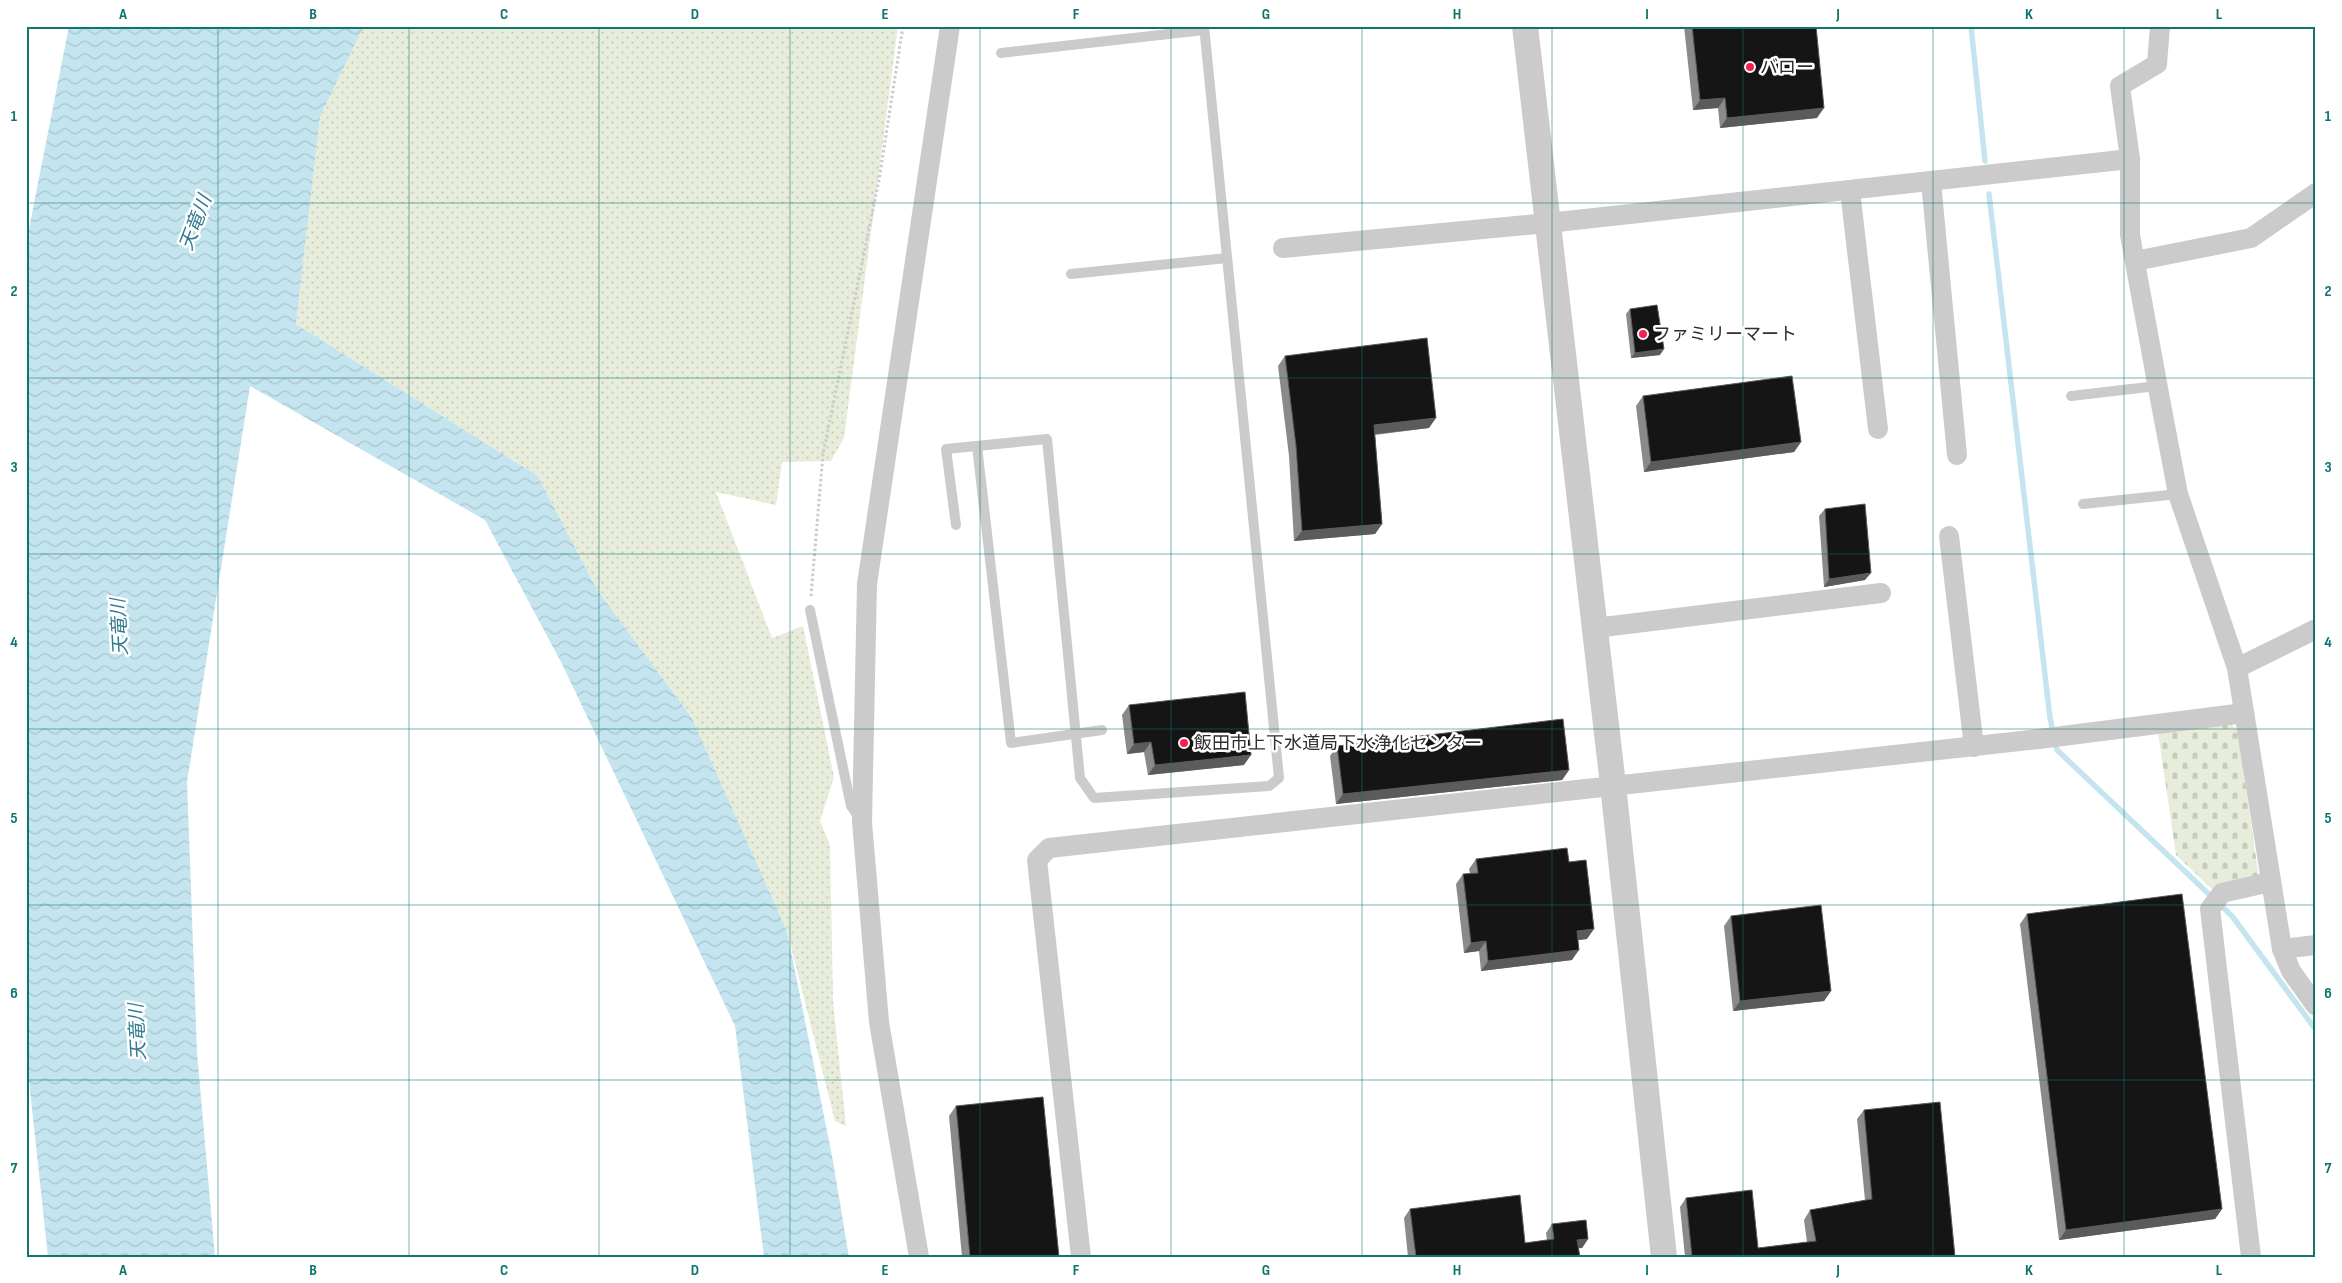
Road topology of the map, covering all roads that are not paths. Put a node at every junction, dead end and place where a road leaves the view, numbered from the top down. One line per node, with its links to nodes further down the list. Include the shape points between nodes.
1 (950, 26): 34 (street, via 867,584)
2 (1526, 26): 10 (street)
3 (2160, 26): 6 (street, via 2157,64 2120,86)
4 (1204, 28): 5 (lane); 12 (lane)
5 (1001, 52)
6 (2130, 159): 7 (street); 13 (street, via 2130,235)
7 (1931, 182): 8 (street); 19 (street)
8 (1850, 191): 10 (street); 17 (street)
9 (2316, 194): 13 (street, via 2251,238)
10 (1548, 223): 11 (street); 26 (street)
11 (1283, 248)
12 (1227, 258): 14 (lane); 31 (lane, via 1279,778 1269,786 1094,798 1080,778)
13 (2135, 261): 15 (street)
14 (1071, 274)
15 (2158, 386): 16 (lane); 20 (street)
16 (2071, 396)
17 (1878, 429)
18 (977, 446): 22 (lane, via 946,449); 31 (lane, via 1011,743); 31 (lane, via 1047,439)
19 (1957, 455)
20 (2178, 494): 21 (lane); 28 (street)
21 (2083, 504)
22 (956, 525)
23 (1949, 536): 32 (street)
24 (1881, 593): 26 (street)
25 (810, 610): 34 (lane, via 851,806)
26 (1595, 628): 33 (street)
27 (2316, 628): 28 (street)
28 (2237, 668): 29 (street)
29 (2244, 713): 32 (street); 35 (street)
30 (1102, 730): 31 (lane)
31 (1075, 734)
32 (1974, 746): 33 (street)
33 (1613, 785): 40 (street, via 1049,848 1037,860); 41 (street)
34 (862, 822): 39 (street, via 879,1022)
35 (2270, 882): 37 (street); 42 (street, via 2217,899 2210,909)
36 (2316, 945): 37 (street)
37 (2282, 949): 38 (street, via 2290,971)
38 (2316, 1006)
39 (919, 1257)
40 (1081, 1257)
41 (1664, 1257)
42 (2251, 1257)

